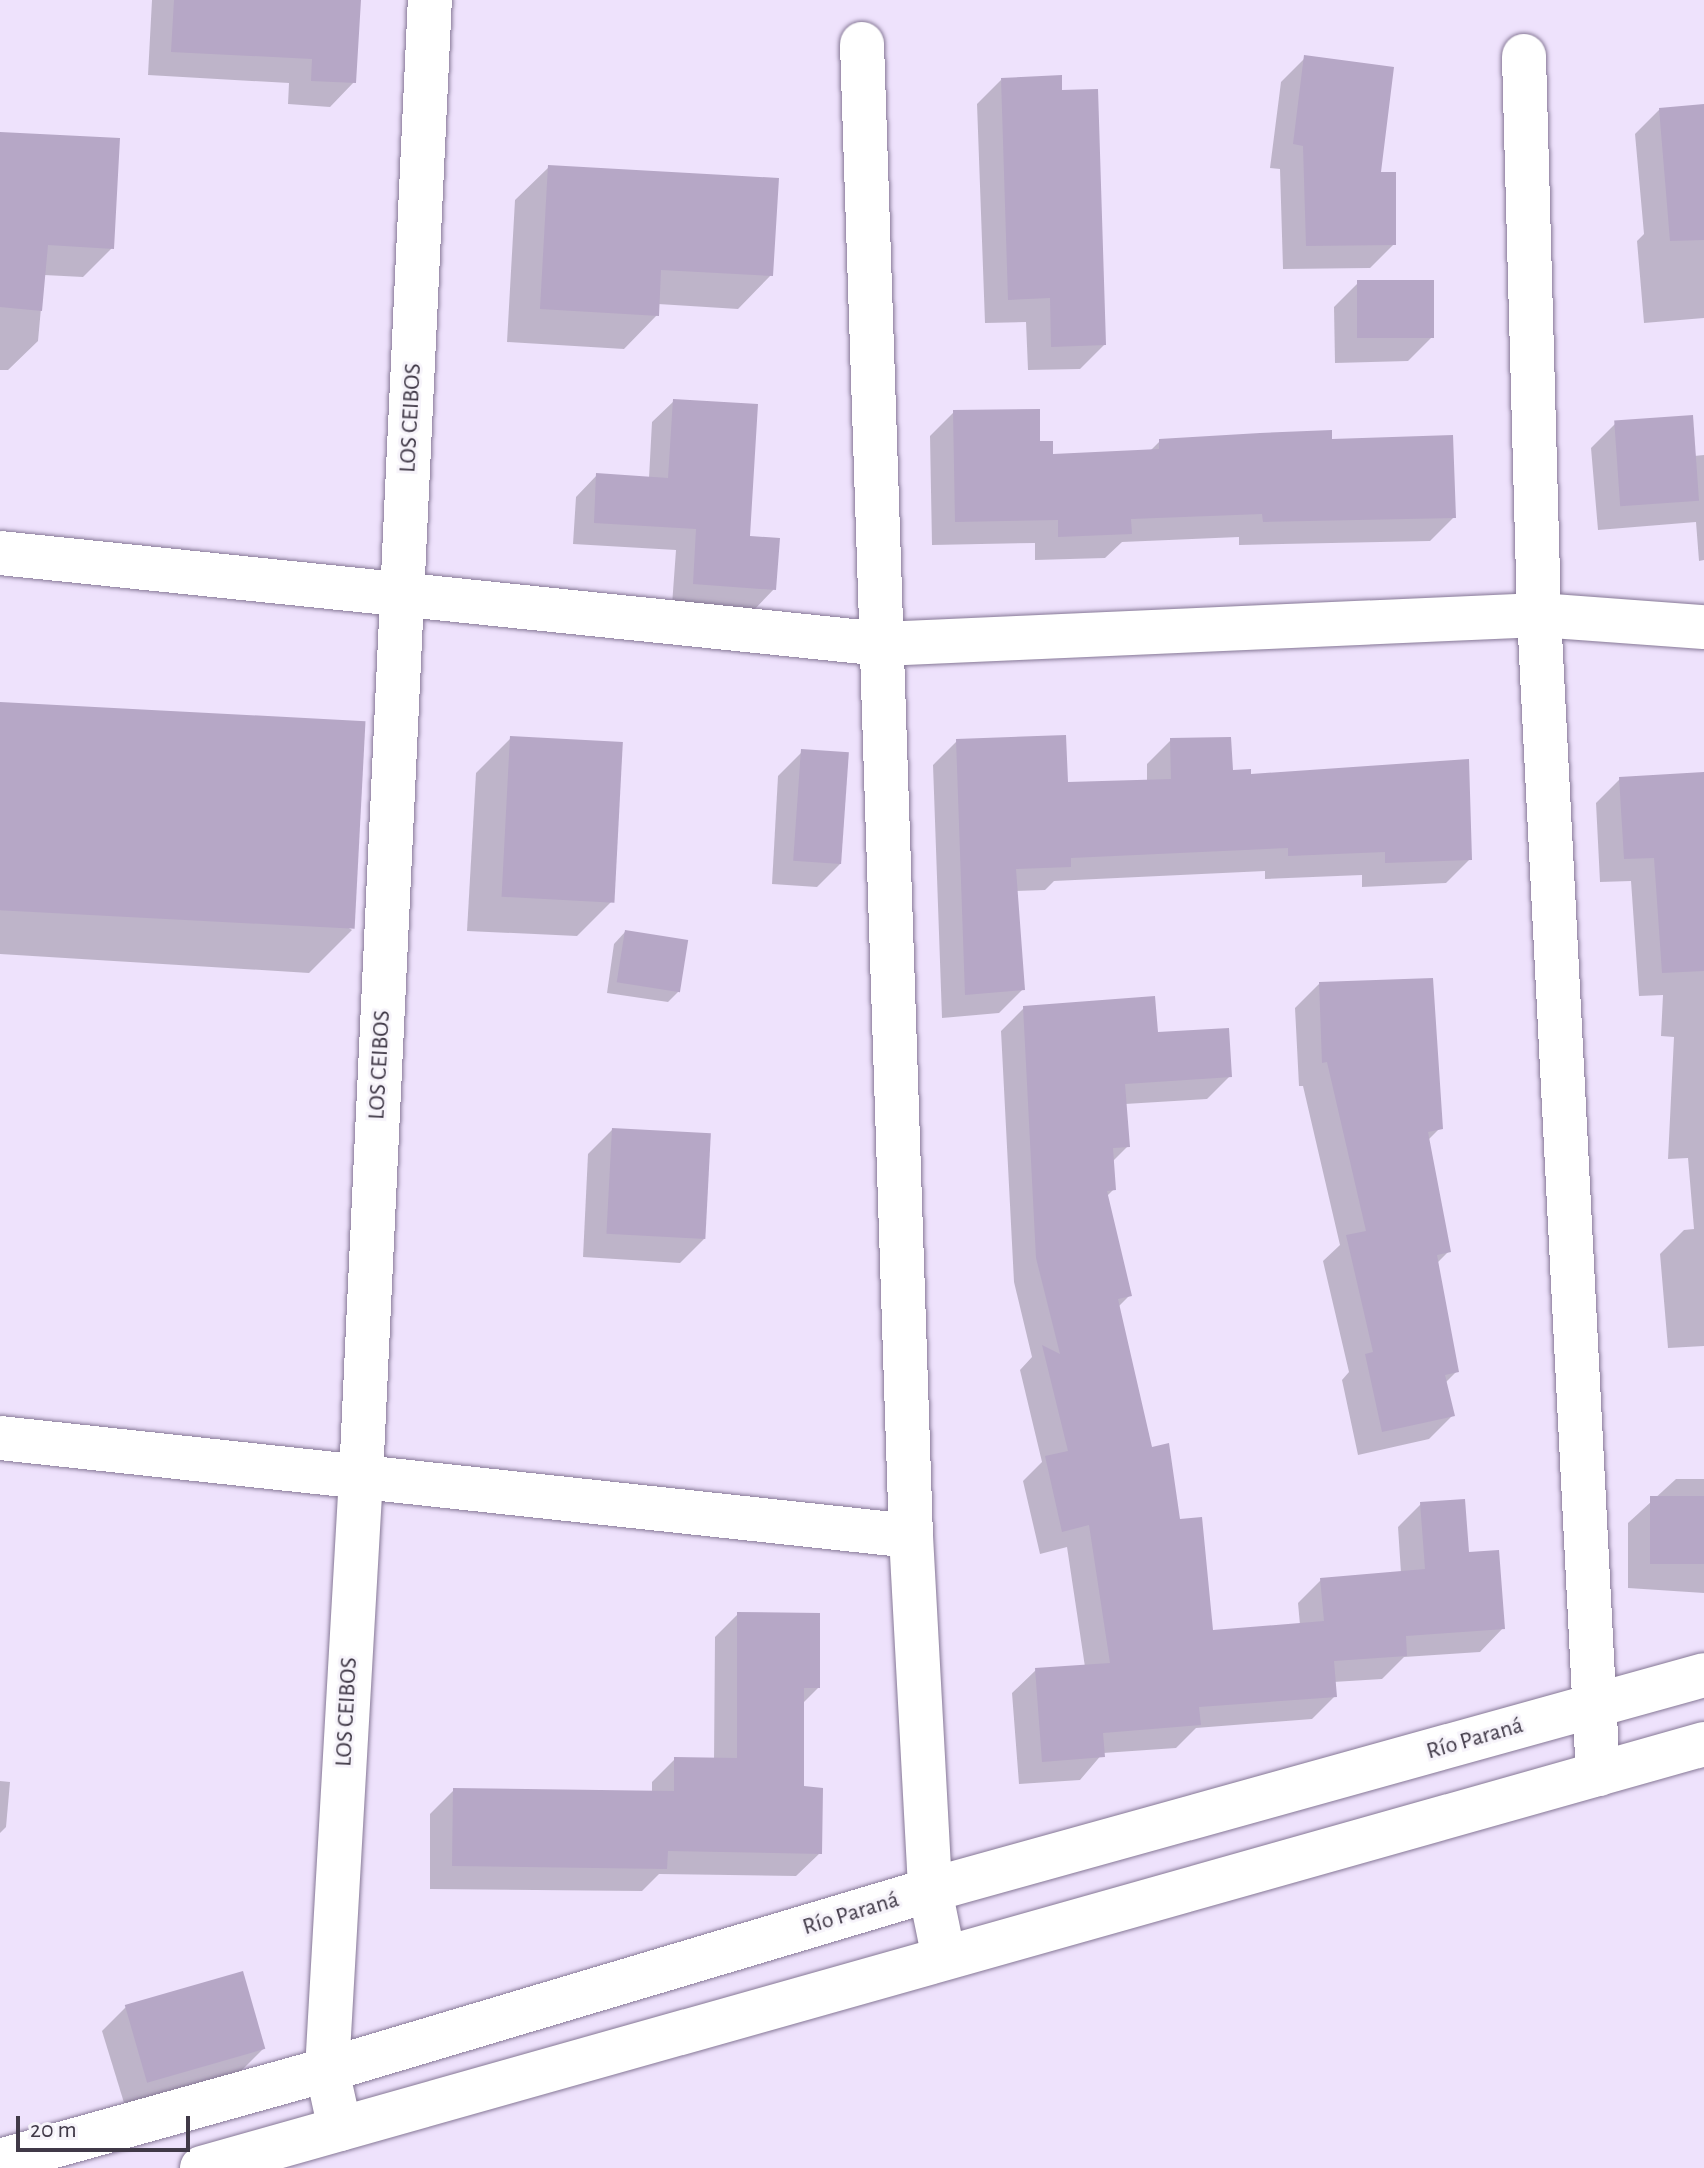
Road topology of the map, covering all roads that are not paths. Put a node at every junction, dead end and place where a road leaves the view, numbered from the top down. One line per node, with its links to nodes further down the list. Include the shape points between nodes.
1 (430, 0): 5 (street, LOS CEIBOS)
2 (862, 44): 8 (street)
3 (1524, 56): 6 (street)
4 (0, 553): 5 (street)
5 (403, 595): 8 (street); 10 (street, LOS CEIBOS)
6 (1539, 615): 7 (street); 8 (street); 13 (street)
7 (1704, 627)
8 (882, 644): 11 (street)
9 (0, 1438): 10 (street)
10 (361, 1477): 11 (street); 18 (street, LOS CEIBOS)
11 (911, 1536): 16 (street)
12 (1704, 1675): 13 (street, Río Paraná)
13 (1595, 1705): 15 (street); 16 (street, Río Paraná)
14 (1704, 1744): 15 (street)
15 (1598, 1774): 17 (street)
16 (930, 1890): 17 (street); 18 (street, Río Paraná)
17 (944, 1958): 19 (street)
18 (327, 2070): 19 (street, LOS CEIBOS); 20 (street, Río Paraná)
19 (340, 2129): 21 (street)
20 (0, 2161)
21 (202, 2168)

